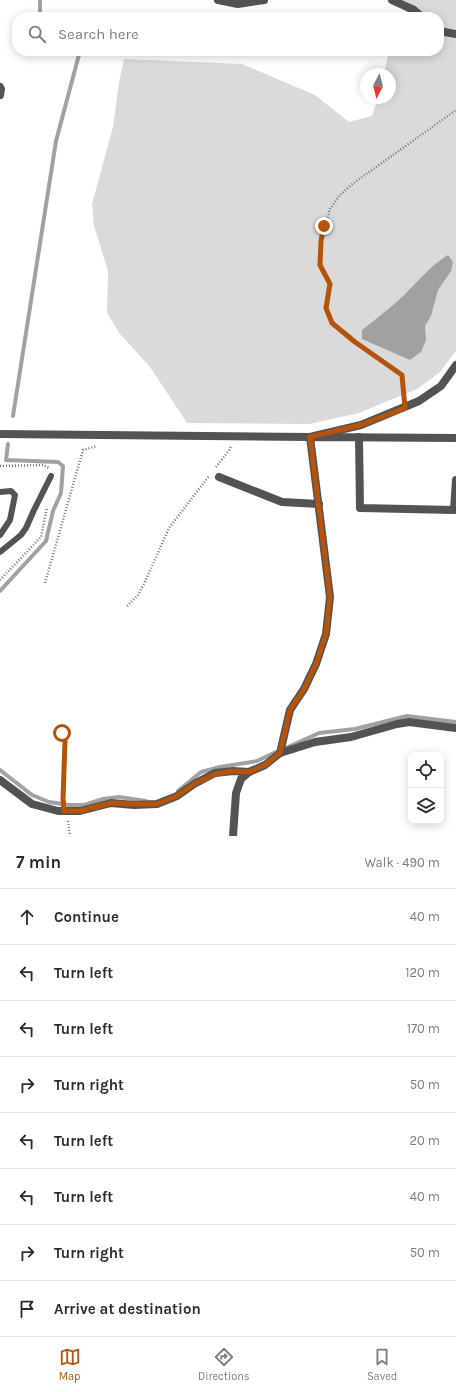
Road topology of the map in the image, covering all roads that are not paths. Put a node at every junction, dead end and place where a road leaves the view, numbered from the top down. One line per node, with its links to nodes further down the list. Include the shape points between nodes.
1 (218, 0): 2 (street, via 238,4)
2 (264, 0)
3 (392, 0): 4 (street)
4 (416, 12)
5 (444, 32): 6 (street)
6 (456, 34)
7 (0, 87): 8 (street)
8 (0, 95)
9 (456, 365): 11 (street, via 441,386 405,408 361,425)
10 (0, 434): 11 (street)
11 (310, 437): 12 (street); 18 (street)
12 (359, 437): 13 (street); 16 (street, via 360,508 454,510)
13 (456, 438)
14 (51, 476): 20 (lane, via 26,528)
15 (219, 477): 18 (street, via 282,502)
16 (456, 480)
17 (0, 492): 19 (lane, via 11,491 15,495 10,520)
18 (319, 504): 22 (street, via 330,597 326,634 316,664 290,710)
19 (0, 535)
20 (0, 552)
21 (456, 728): 22 (street, via 409,722 351,737 315,742)
22 (280, 753): 23 (street, via 265,765)
23 (249, 772): 24 (street, via 216,774 157,804 111,803 80,811 58,811 32,804); 25 (street, via 241,780 236,793)
24 (0, 780)
25 (233, 836)

